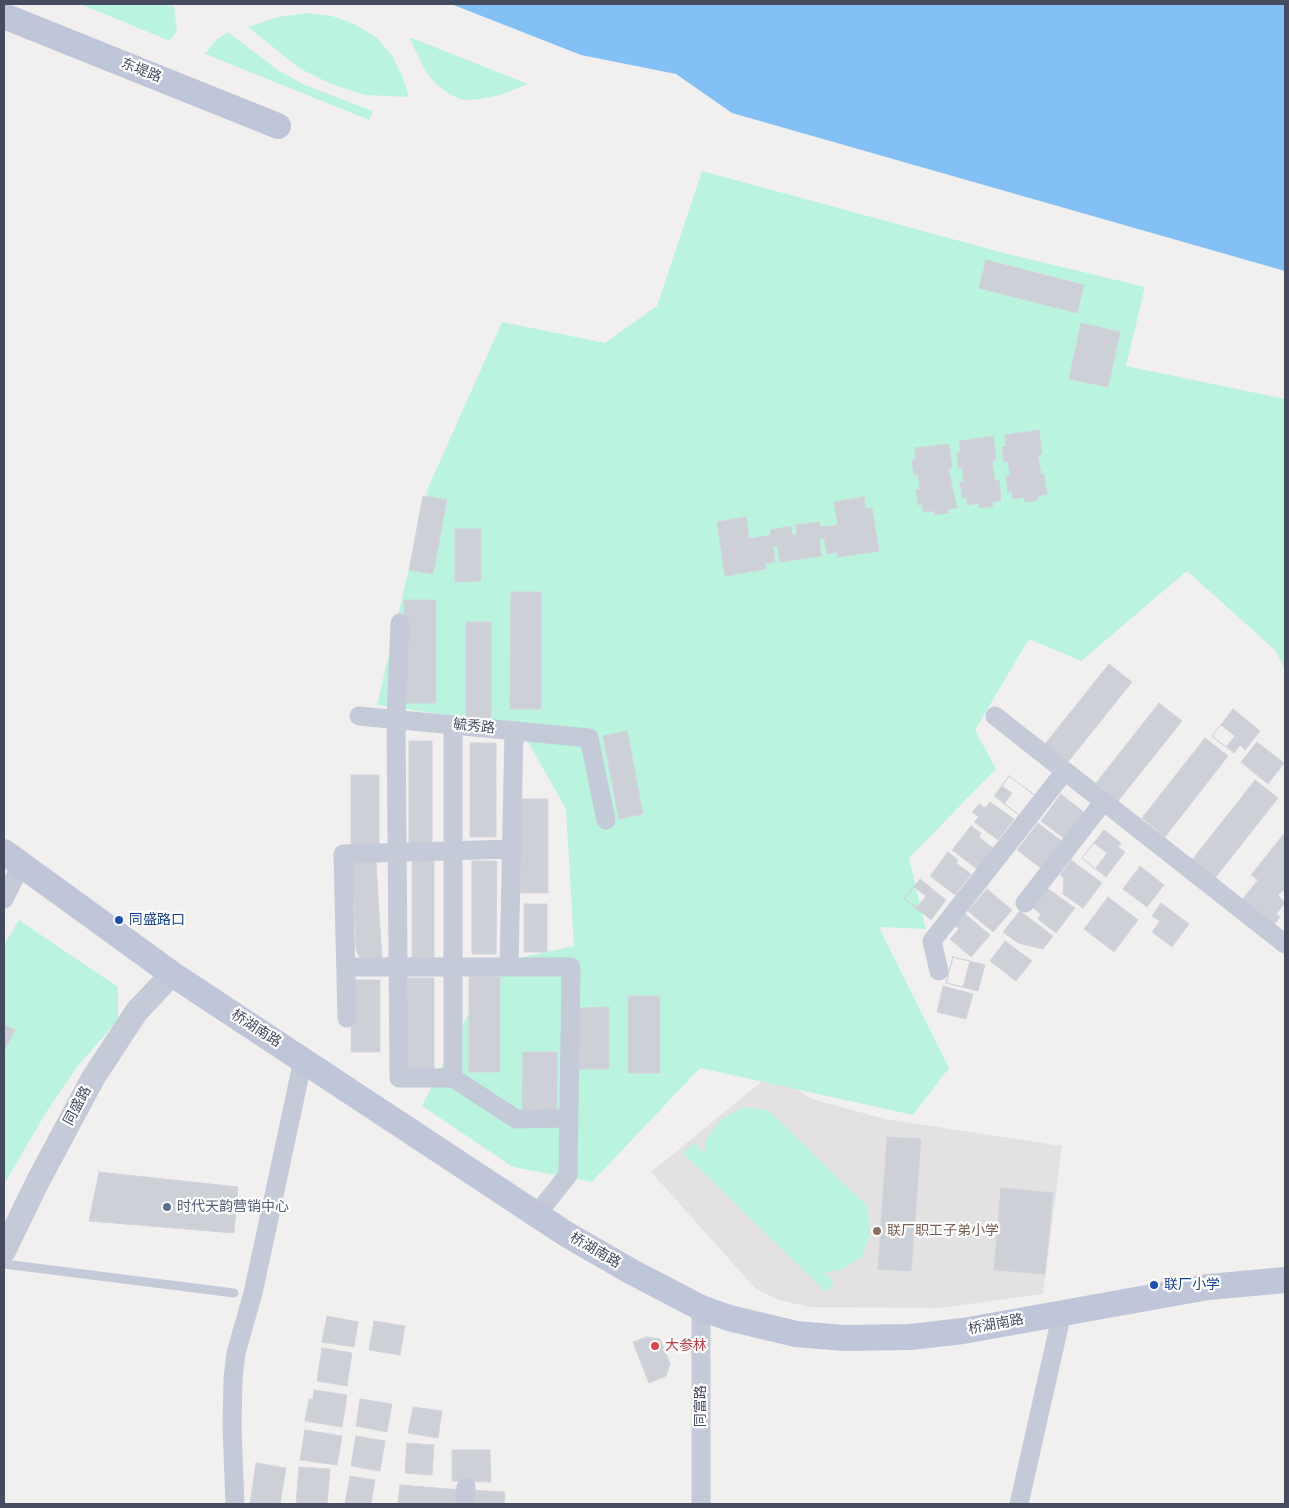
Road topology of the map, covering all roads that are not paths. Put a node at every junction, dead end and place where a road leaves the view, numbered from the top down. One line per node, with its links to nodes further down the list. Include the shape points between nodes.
1 (4, 16): 2 (main road, 东堤路)
2 (278, 126)
3 (400, 623): 6 (street)
4 (360, 716): 6 (street, 毓秀路)
5 (994, 716): 9 (street)
6 (396, 719): 7 (street, 毓秀路); 14 (street)
7 (453, 725): 8 (street, 毓秀路); 13 (street)
8 (514, 731): 11 (street, 毓秀路, via 589,738); 12 (street)
9 (1065, 771): 10 (street); 23 (street, via 932,941)
10 (1104, 801): 17 (street); 18 (street)
11 (606, 820)
12 (512, 849): 13 (street); 22 (street)
13 (453, 851): 14 (street); 21 (street)
14 (397, 852): 19 (street, via 343,854); 20 (street)
15 (13, 858): 16 (street); 24 (main road, 桥湖南路)
16 (4, 899)
17 (1025, 903)
18 (1285, 944)
19 (346, 967): 20 (street); 25 (street)
20 (398, 967): 21 (street); 27 (street, via 399,1078)
21 (453, 967): 22 (street); 27 (street)
22 (509, 967): 28 (street, via 571,967)
23 (940, 971)
24 (172, 974): 26 (main road, 桥湖南路); 30 (street, 同盛路, via 136,1011 93,1078)
25 (347, 1018)
26 (303, 1060): 29 (main road, 桥湖南路); 36 (street, via 232,1379)
27 (453, 1078): 28 (street, via 516,1120)
28 (569, 1118): 29 (street, via 568,1175)
29 (537, 1214): 34 (main road, 桥湖南路, via 632,1272)
30 (4, 1251)
31 (4, 1264): 33 (lane)
32 (1285, 1280): 35 (main road, 桥湖南路, via 1208,1287)
33 (234, 1293)
34 (701, 1308): 35 (main road, 桥湖南路, via 796,1334 844,1338 963,1331); 37 (street, 同富路)
35 (1062, 1313): 38 (street)
36 (235, 1504)
37 (701, 1504)
38 (1019, 1504)

